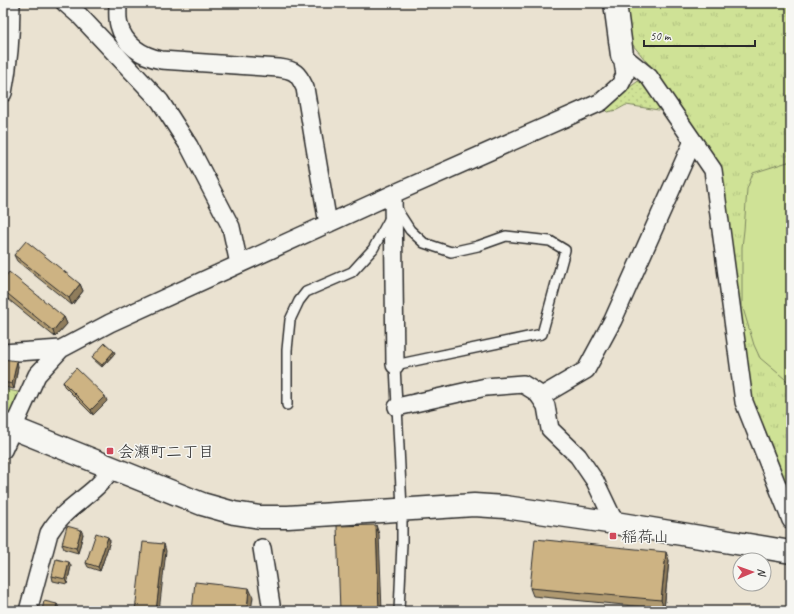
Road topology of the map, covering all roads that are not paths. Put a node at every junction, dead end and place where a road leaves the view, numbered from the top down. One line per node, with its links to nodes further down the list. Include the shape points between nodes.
1 (11, 3): 6 (street, via 11,45)
2 (65, 3): 12 (street, via 160,101 189,146 231,227)
3 (118, 3): 11 (street, via 118,23 123,38 129,45 149,57 279,68 298,74 305,88)
4 (615, 3): 5 (street)
5 (622, 55): 8 (street, via 649,77); 9 (street, via 625,75 620,85 601,102)
6 (5, 74): 7 (street)
7 (3, 93)
8 (693, 141): 16 (street, via 616,313 586,370); 23 (street, via 712,170 744,402)
9 (393, 194): 10 (street); 11 (street); 15 (lane, via 399,213 410,230 424,244 451,252 506,236 550,241 565,250 542,334)
10 (393, 211): 15 (street); 17 (lane, via 373,249 352,272 306,292 299,301 290,320)
11 (328, 224): 12 (street)
12 (239, 264): 13 (street, via 110,323)
13 (61, 349): 14 (street); 19 (street, via 37,375)
14 (3, 353)
15 (395, 365): 18 (lane)
16 (540, 397): 18 (street, via 523,384 486,387); 24 (street, via 546,406 550,429 578,456 595,480)
17 (287, 405)
18 (397, 407): 22 (lane)
19 (8, 426): 20 (street); 21 (street)
20 (3, 450)
21 (113, 468): 22 (street, via 202,504 260,517); 27 (street, via 95,488 56,522 49,533)
22 (402, 510): 24 (street, via 474,505); 29 (lane)
23 (791, 520)
24 (615, 523): 26 (street)
25 (262, 548): 28 (street)
26 (791, 552)
27 (28, 611)
28 (272, 611)
29 (399, 611)

